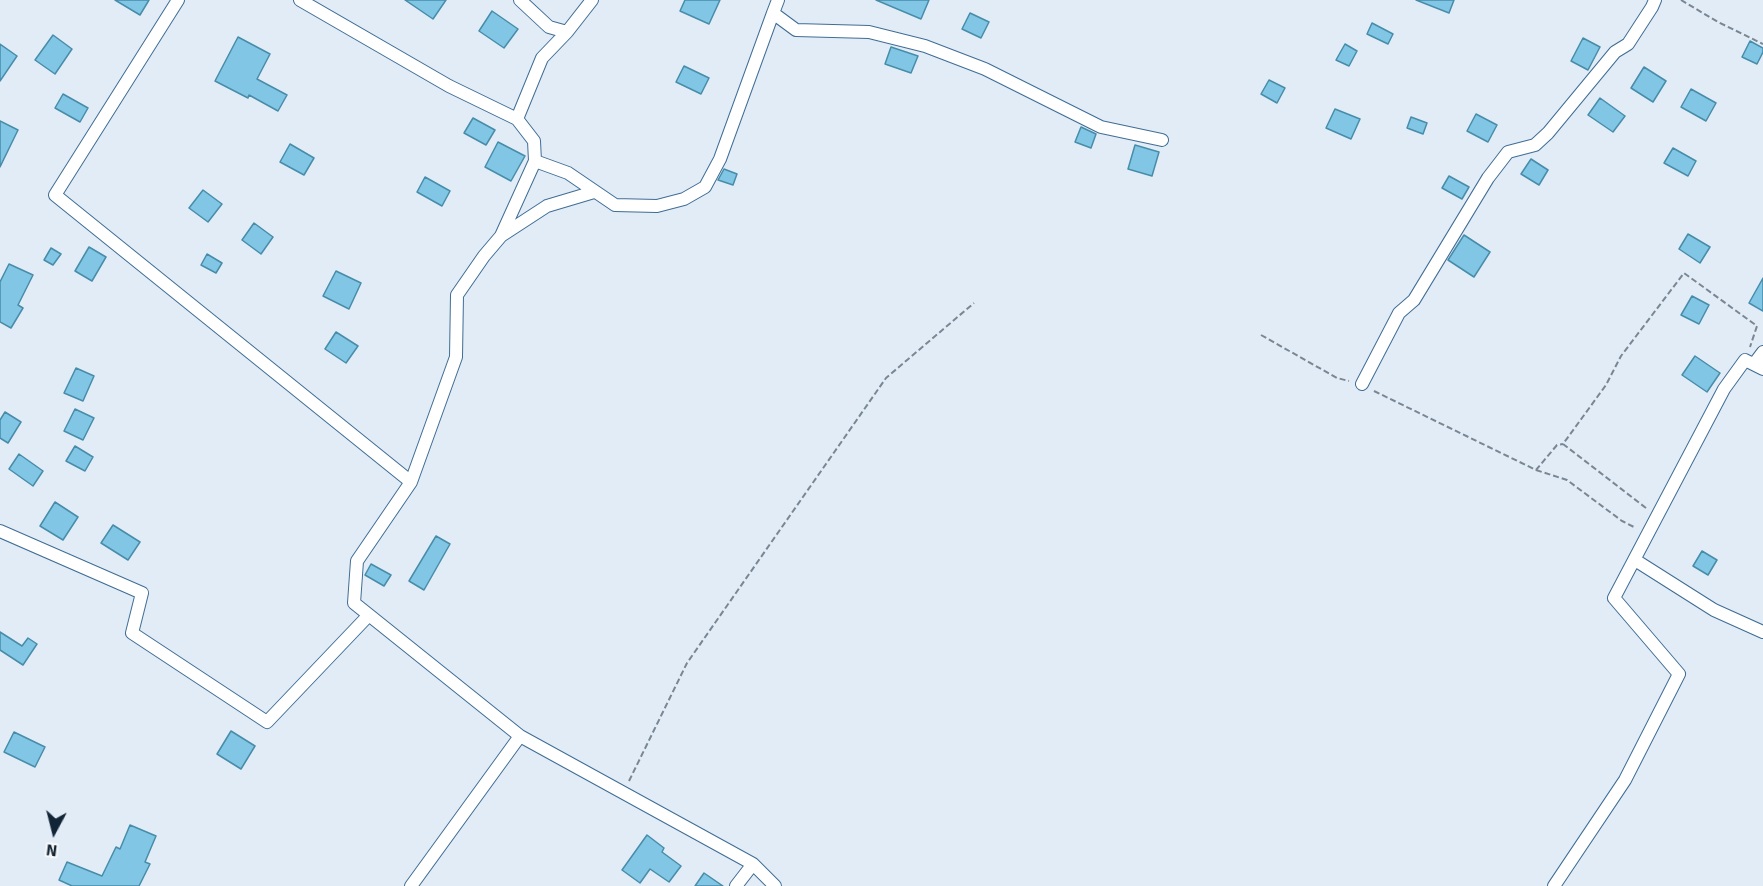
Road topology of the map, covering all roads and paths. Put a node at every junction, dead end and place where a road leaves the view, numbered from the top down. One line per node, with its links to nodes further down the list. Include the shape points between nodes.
1 (178, 0): 23 (street, via 55,195)
2 (300, 0): 11 (street, via 449,86)
3 (520, 0): 9 (street, via 549,27)
4 (592, 0): 9 (street)
5 (777, 0): 8 (street)
6 (1655, 0): 20 (street, via 1628,44 1615,52 1548,133 1535,145 1508,152 1488,178 1414,300 1399,313)
7 (1681, 0): 10 (path)
8 (773, 13): 12 (street, via 796,30 869,32 925,46 985,69 1101,127); 14 (street, via 720,159 705,188 657,206 615,205)
9 (567, 32): 11 (street, via 542,58)
10 (1763, 44)
11 (518, 119): 13 (street, via 534,141)
12 (1162, 140)
13 (535, 161): 14 (street, via 568,173); 15 (street)
14 (594, 192): 15 (street, via 547,206)
15 (501, 236): 23 (street, via 457,295 456,357)
16 (974, 303): 31 (path, via 886,378 687,663)
17 (1261, 335): 20 (path, via 1337,378)
18 (1763, 352): 19 (street)
19 (1754, 364): 21 (path, via 1757,326 1683,273 1621,356 1606,385); 24 (street, via 1724,389)
20 (1362, 384): 22 (path)
21 (1563, 444): 22 (path, via 1557,445); 24 (path)
22 (1536, 470): 26 (path, via 1567,480 1622,521)
23 (411, 482): 28 (street, via 357,561 354,603)
24 (1658, 517): 26 (street)
25 (0, 531): 28 (street, via 142,593 132,633 267,722)
26 (1649, 534): 27 (street)
27 (1635, 560): 29 (street, via 1714,610); 36 (street, via 1614,598 1679,674 1625,780)
28 (368, 616): 30 (street)
29 (1763, 632)
30 (520, 736): 31 (street); 33 (street)
31 (622, 793): 32 (street)
32 (753, 864): 34 (street); 35 (street)
33 (411, 886)
34 (736, 886)
35 (776, 886)
36 (1554, 886)

